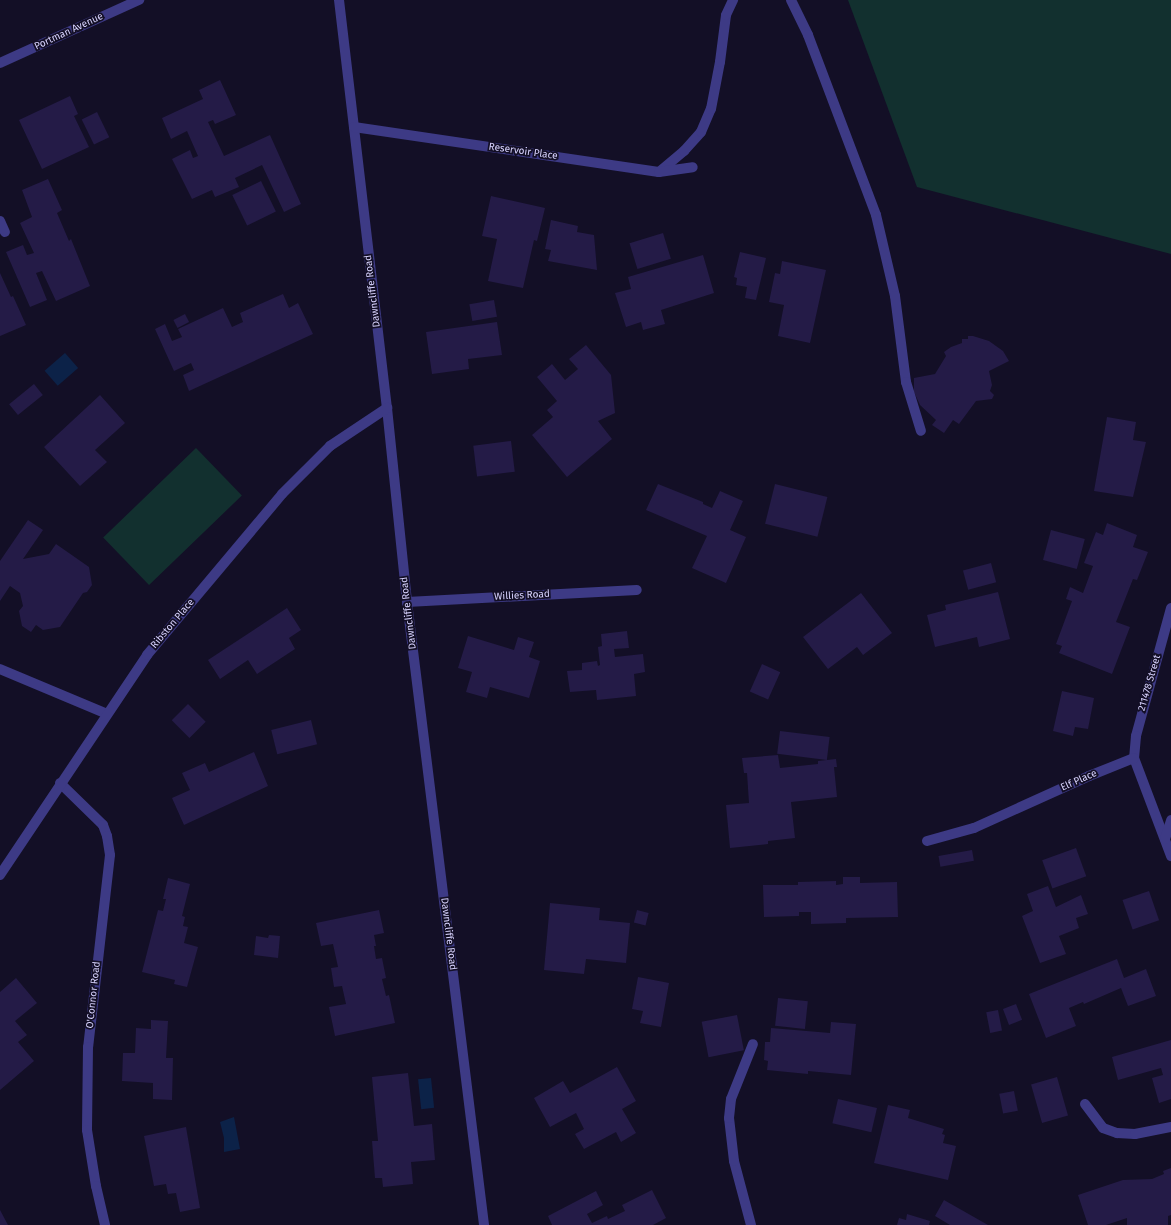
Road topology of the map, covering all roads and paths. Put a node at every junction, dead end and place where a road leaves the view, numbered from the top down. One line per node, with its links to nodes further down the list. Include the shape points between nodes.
1 (139, 0): 5 (street, Portman Avenue)
2 (339, 0): 6 (street, Dawncliffe Road)
3 (733, 0): 8 (street, via 726,15 715,91 706,121 684,151)
4 (791, 0): 12 (street, via 808,35 876,215 895,296 906,382)
5 (0, 63)
6 (354, 127): 8 (street, Reservoir Place); 11 (street, Dawncliffe Road)
7 (693, 167): 8 (street, Reservoir Place)
8 (659, 172)
9 (0, 221): 10 (street)
10 (5, 232)
11 (387, 408): 14 (street, Dawncliffe Road); 17 (street, Ribston Place, via 330,446 282,494 147,655)
12 (921, 431)
13 (637, 590): 14 (street, Willies Road)
14 (407, 602): 29 (street, Dawncliffe Road)
15 (1171, 608): 18 (street, 211478 Street, via 1137,729)
16 (0, 669): 17 (street)
17 (107, 714): 19 (street, Ribston Place)
18 (1134, 758): 21 (street); 22 (street, Elf Place, via 974,828)
19 (60, 783): 24 (street, Ribston Place); 28 (street, O'Connor Road, via 103,826 110,855 88,1047 88,1130)
20 (1171, 820): 21 (street)
21 (1165, 839): 23 (street)
22 (927, 841)
23 (1171, 856)
24 (0, 875)
25 (753, 1044): 30 (street, via 731,1099 729,1118 734,1161)
26 (1085, 1104): 27 (street, via 1103,1128 1117,1133 1135,1134)
27 (1171, 1127)
28 (105, 1225)
29 (484, 1225)
30 (751, 1225)

